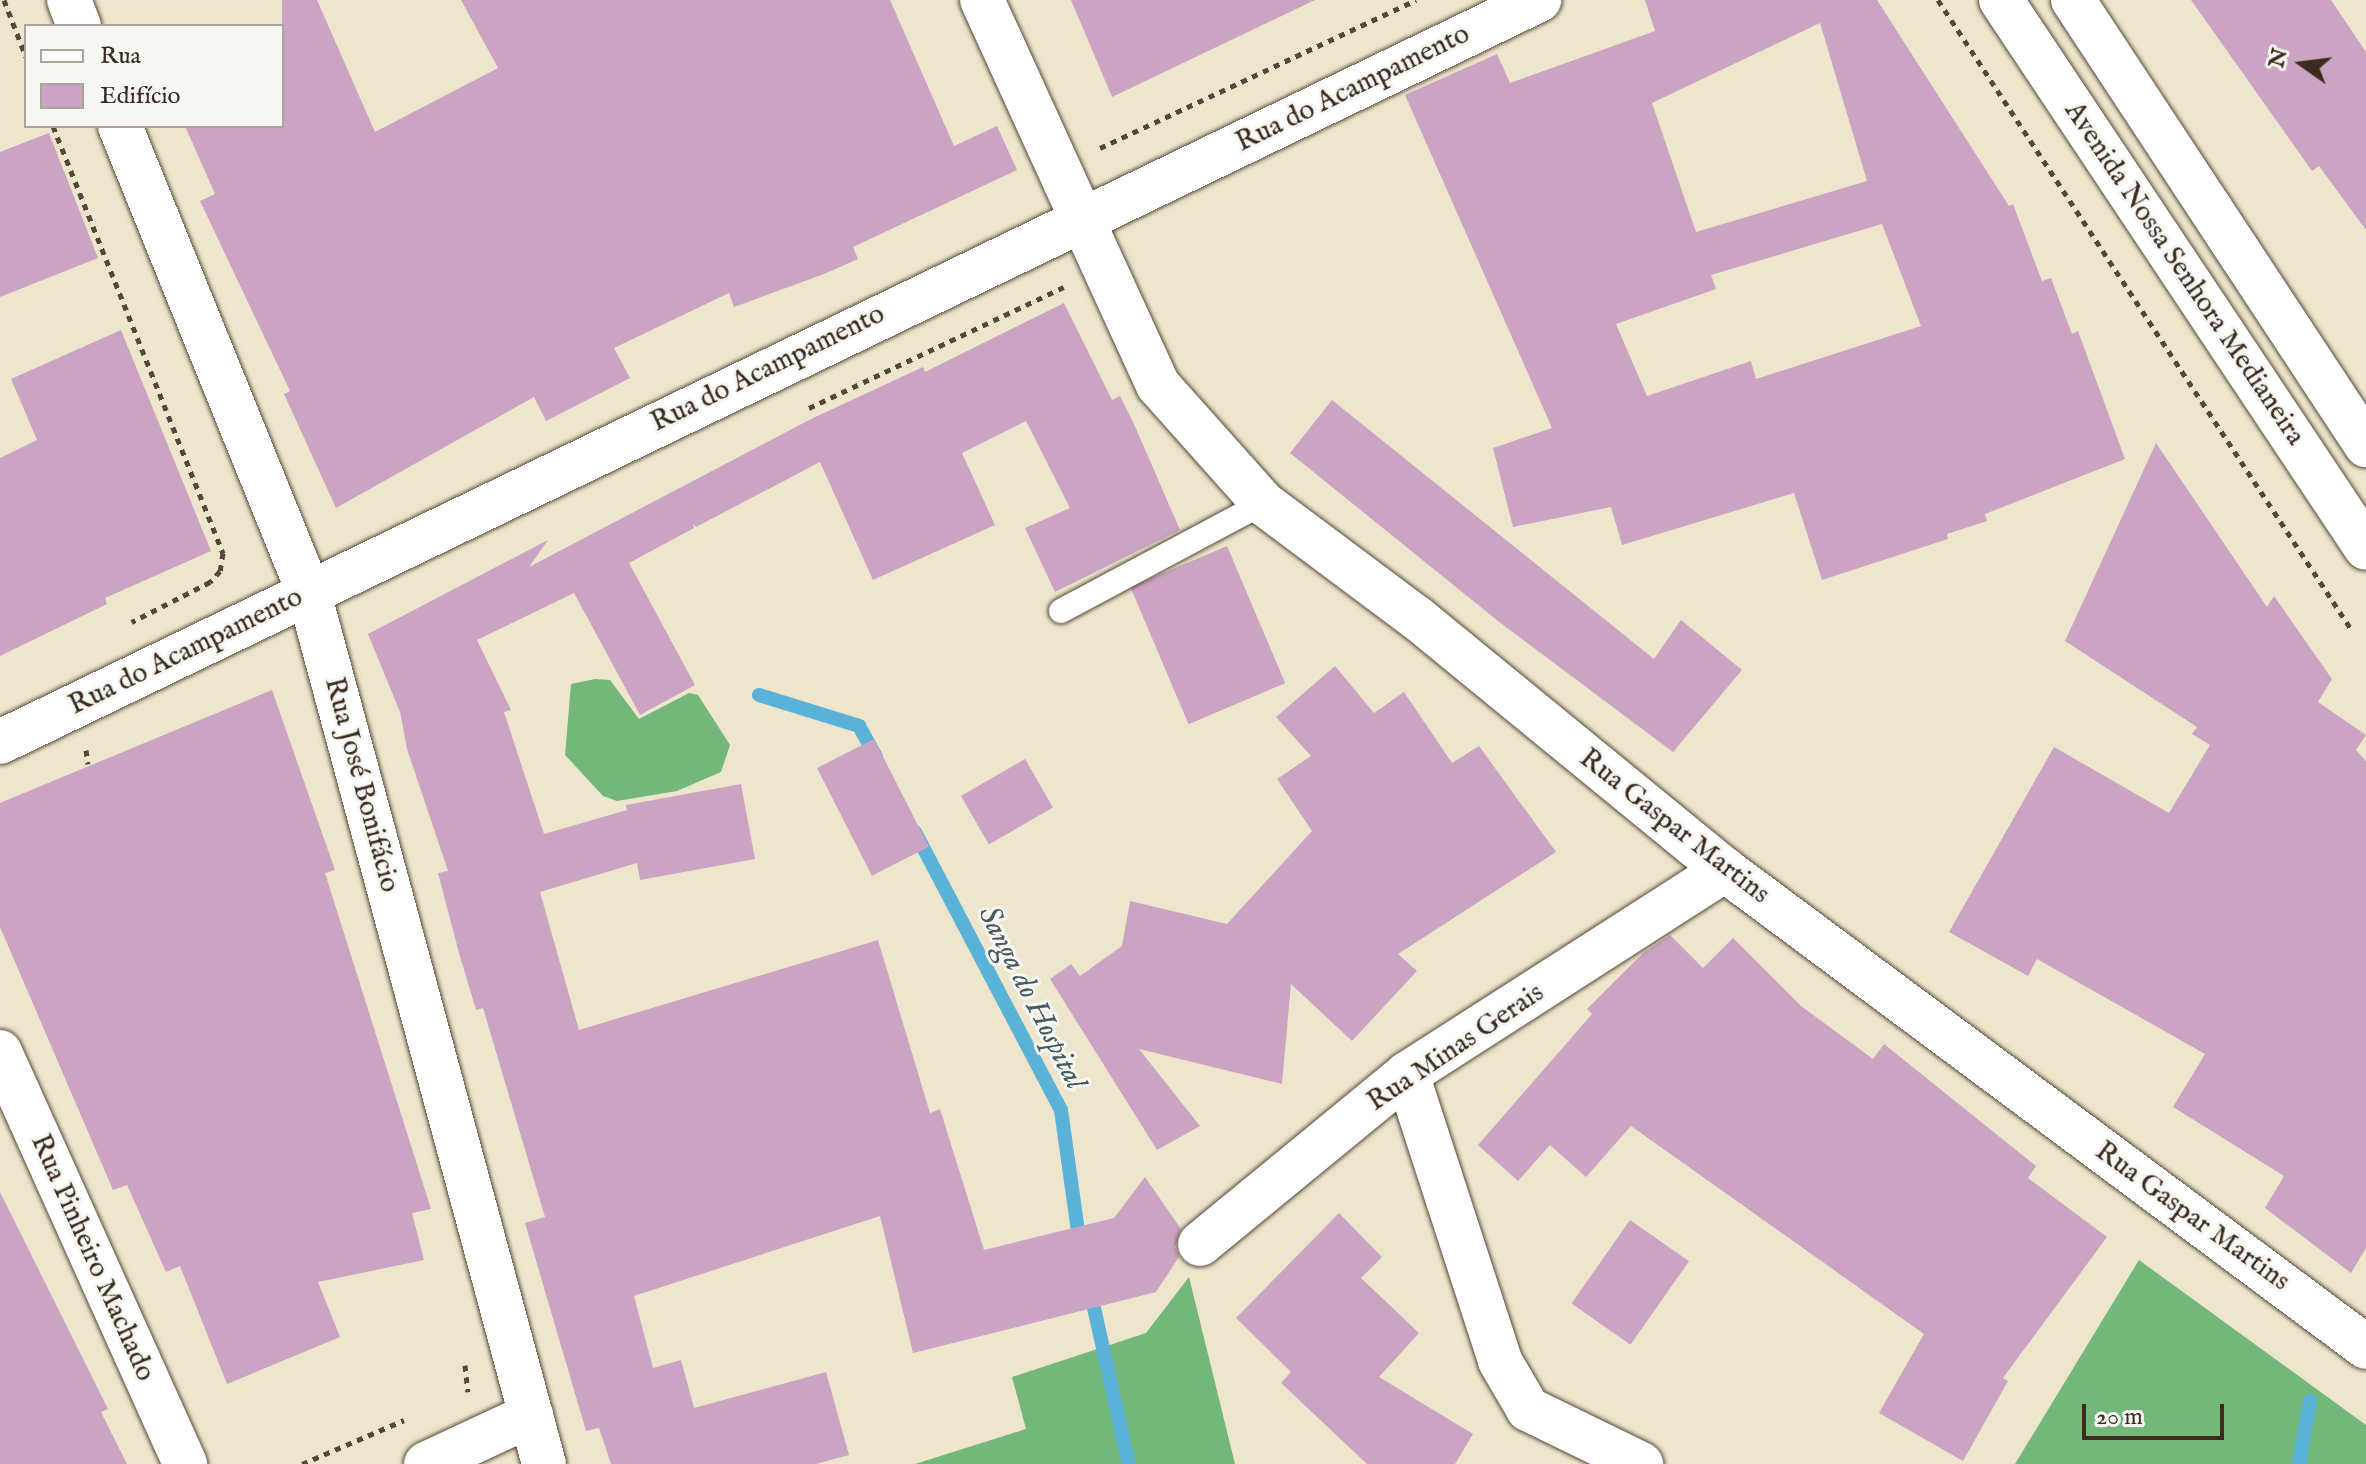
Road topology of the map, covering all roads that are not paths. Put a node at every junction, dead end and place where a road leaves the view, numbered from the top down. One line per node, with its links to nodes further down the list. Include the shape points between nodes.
1 (69, 0): 6 (main road)
2 (982, 0): 8 (main road, Rua Gaspar Martins)
3 (1539, 0): 8 (main road, Rua do Acampamento)
4 (2001, 0): 11 (main road, Avenida Nossa Senhora Medianeira)
5 (2073, 0): 9 (main road, Avenida Nossa Senhora Medianeira)
6 (78, 24)
7 (121, 128): 12 (main road, Rua José Bonifácio)
8 (1081, 217): 10 (main road, Rua Gaspar Martins, via 1158,385); 12 (main road, Rua do Acampamento)
9 (2366, 445)
10 (1263, 503): 13 (lane); 15 (main road, Rua Gaspar Martins, via 1417,618)
11 (2366, 548)
12 (309, 593): 14 (main road, Rua do Acampamento); 20 (main road, Rua José Bonifácio)
13 (1061, 611)
14 (0, 742)
15 (1725, 870): 17 (main road, Rua Minas Gerais); 19 (main road, Rua Gaspar Martins)
16 (0, 1052): 21 (main road, Rua Pinheiro Machado)
17 (1407, 1074): 18 (main road, Rua Minas Gerais); 24 (main road, via 1500,1361 1528,1409)
18 (1200, 1244)
19 (2366, 1347)
20 (531, 1415): 22 (main road); 23 (main road, Rua José Bonifácio)
21 (185, 1464)
22 (426, 1464)
23 (544, 1464)
24 (1641, 1464)

